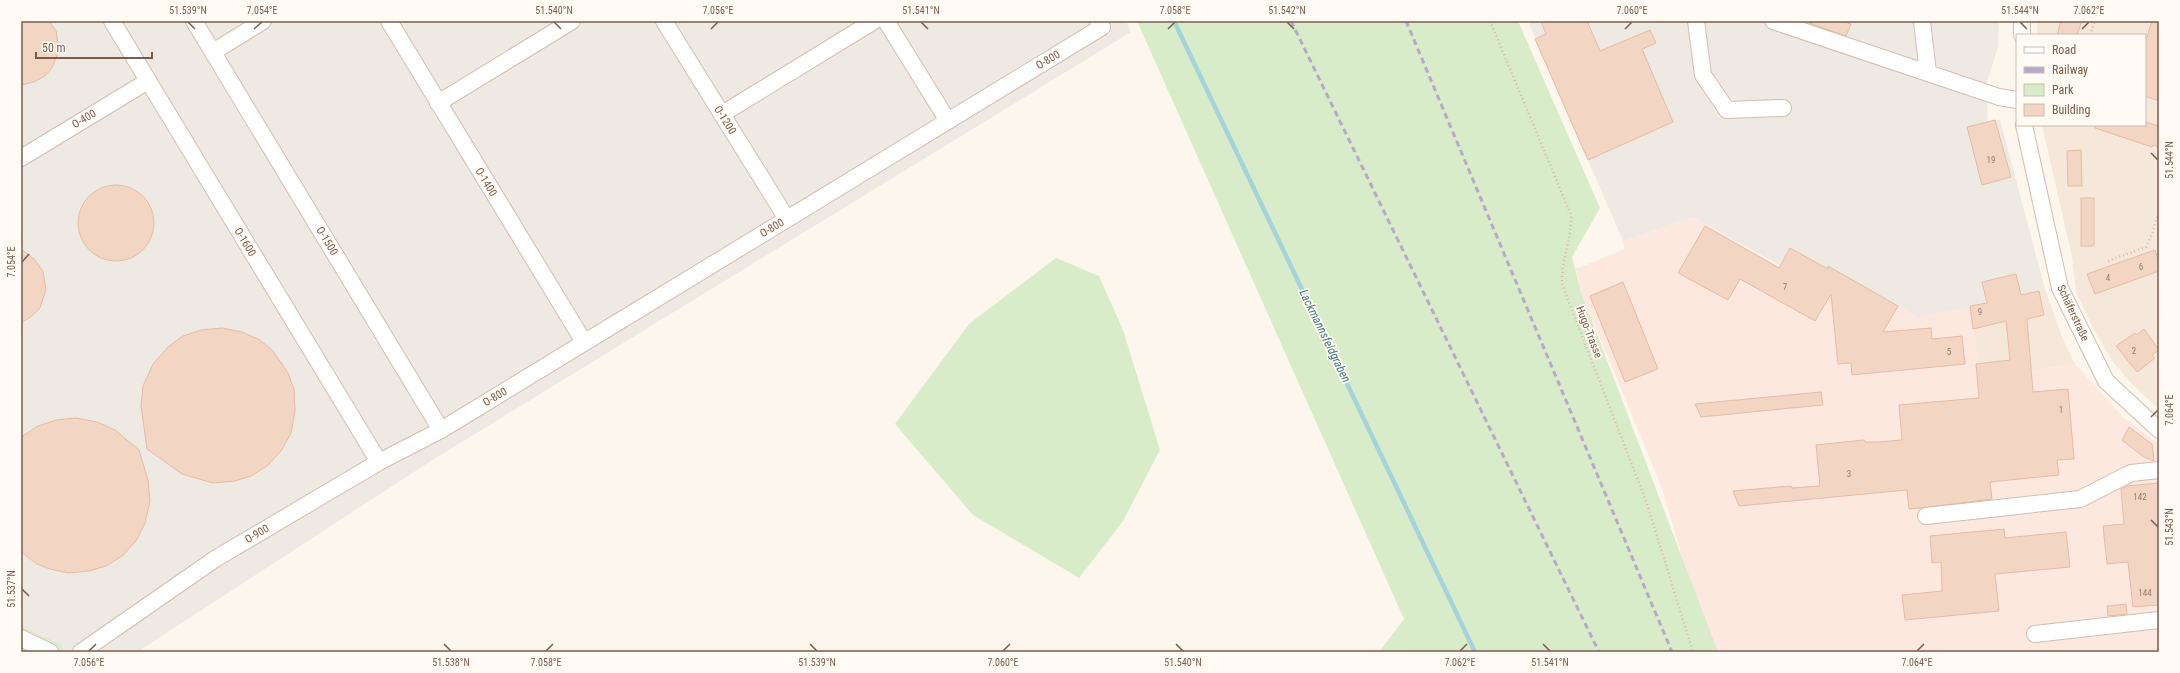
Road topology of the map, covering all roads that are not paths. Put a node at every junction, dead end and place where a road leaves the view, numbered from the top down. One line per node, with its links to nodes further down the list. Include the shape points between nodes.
1 (112, 21): 18 (street, O-1600)
2 (194, 21): 16 (street, O-1500)
3 (263, 21): 16 (street)
4 (389, 21): 20 (street, O-1400)
5 (572, 21): 20 (street)
6 (664, 21): 22 (street, O-1200)
7 (874, 21): 22 (street)
8 (886, 21): 23 (street)
9 (1696, 21): 21 (street, via 1703,75 1727,110)
10 (1773, 21): 14 (street)
11 (1922, 21): 17 (street)
12 (2022, 21): 15 (street)
13 (1100, 24): 23 (street, O-800)
14 (1805, 26): 17 (street)
15 (2022, 34)
16 (213, 52): 28 (street, O-1500)
17 (1928, 73): 19 (street, via 1999,97)
18 (148, 81): 25 (street, O-400); 30 (street, O-1600)
19 (2016, 100)
20 (438, 103): 27 (street, O-1400)
21 (1783, 108)
22 (722, 114): 26 (street, O-1200)
23 (948, 121): 26 (street, O-800)
24 (2024, 126): 29 (street, Schäferstraße, via 2060,288 2106,381)
25 (21, 158)
26 (787, 219): 27 (street, O-800)
27 (584, 342): 28 (street, O-800)
28 (441, 430): 30 (street, O-900)
29 (2159, 430)
30 (379, 462): 37 (street, O-900, via 215,559)
31 (2159, 470): 32 (street, via 2131,473 2080,499)
32 (1926, 516)
33 (2159, 620): 34 (street)
34 (2035, 634)
35 (21, 638): 36 (street)
36 (50, 652)
37 (81, 652)

